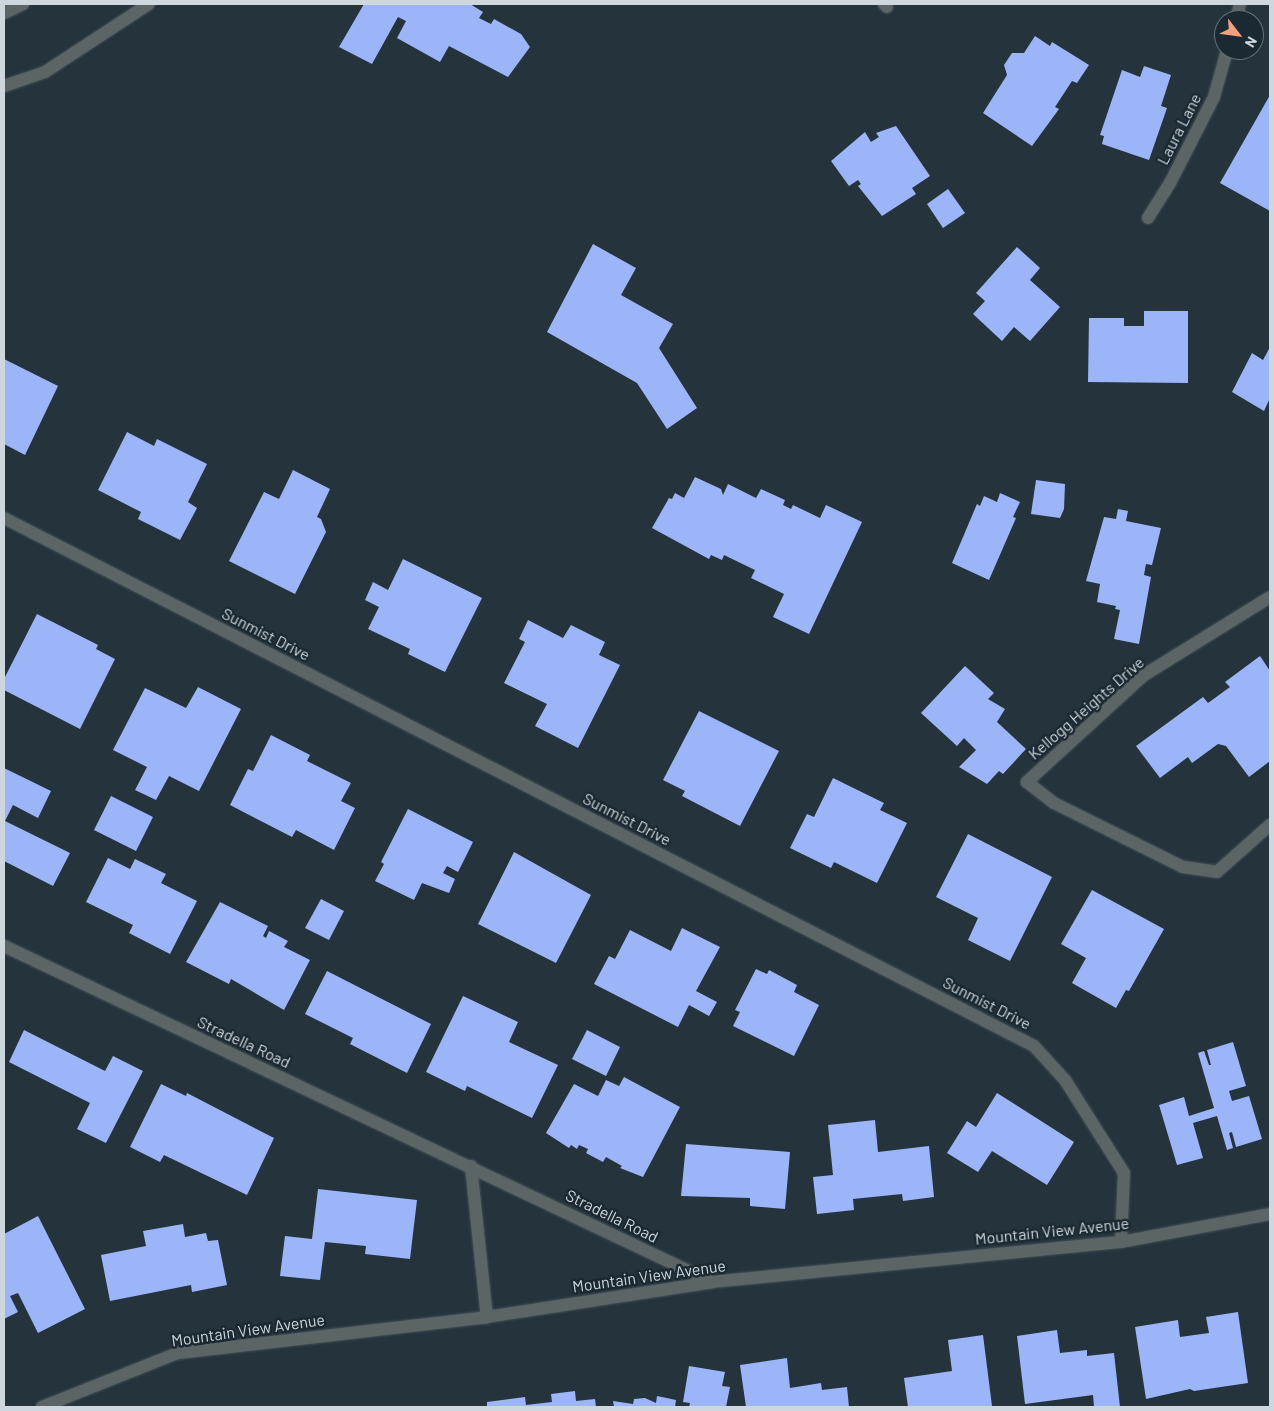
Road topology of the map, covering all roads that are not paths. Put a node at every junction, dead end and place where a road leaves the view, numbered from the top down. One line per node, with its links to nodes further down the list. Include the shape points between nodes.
1 (23, 4): 3 (street)
2 (149, 4): 5 (street, via 45,72)
3 (4, 13)
4 (1224, 60): 6 (street, Laura Lane, via 1214,97)
5 (4, 86)
6 (1148, 218)
7 (4, 518): 13 (street, Sunmist Drive, via 1034,1046 1065,1080 1124,1173)
8 (1270, 597): 9 (street, Kellogg Heights Drive, via 1144,675 1027,782 1054,803 1183,867 1217,872)
9 (1270, 825)
10 (4, 946): 11 (street, Stradella Road)
11 (471, 1166): 14 (street, Stradella Road); 15 (street)
12 (1270, 1214): 13 (street, Mountain View Avenue)
13 (1121, 1242): 14 (street, Mountain View Avenue)
14 (712, 1282): 15 (street, Mountain View Avenue)
15 (487, 1316): 16 (street, Mountain View Avenue, via 178,1353)
16 (42, 1407)

